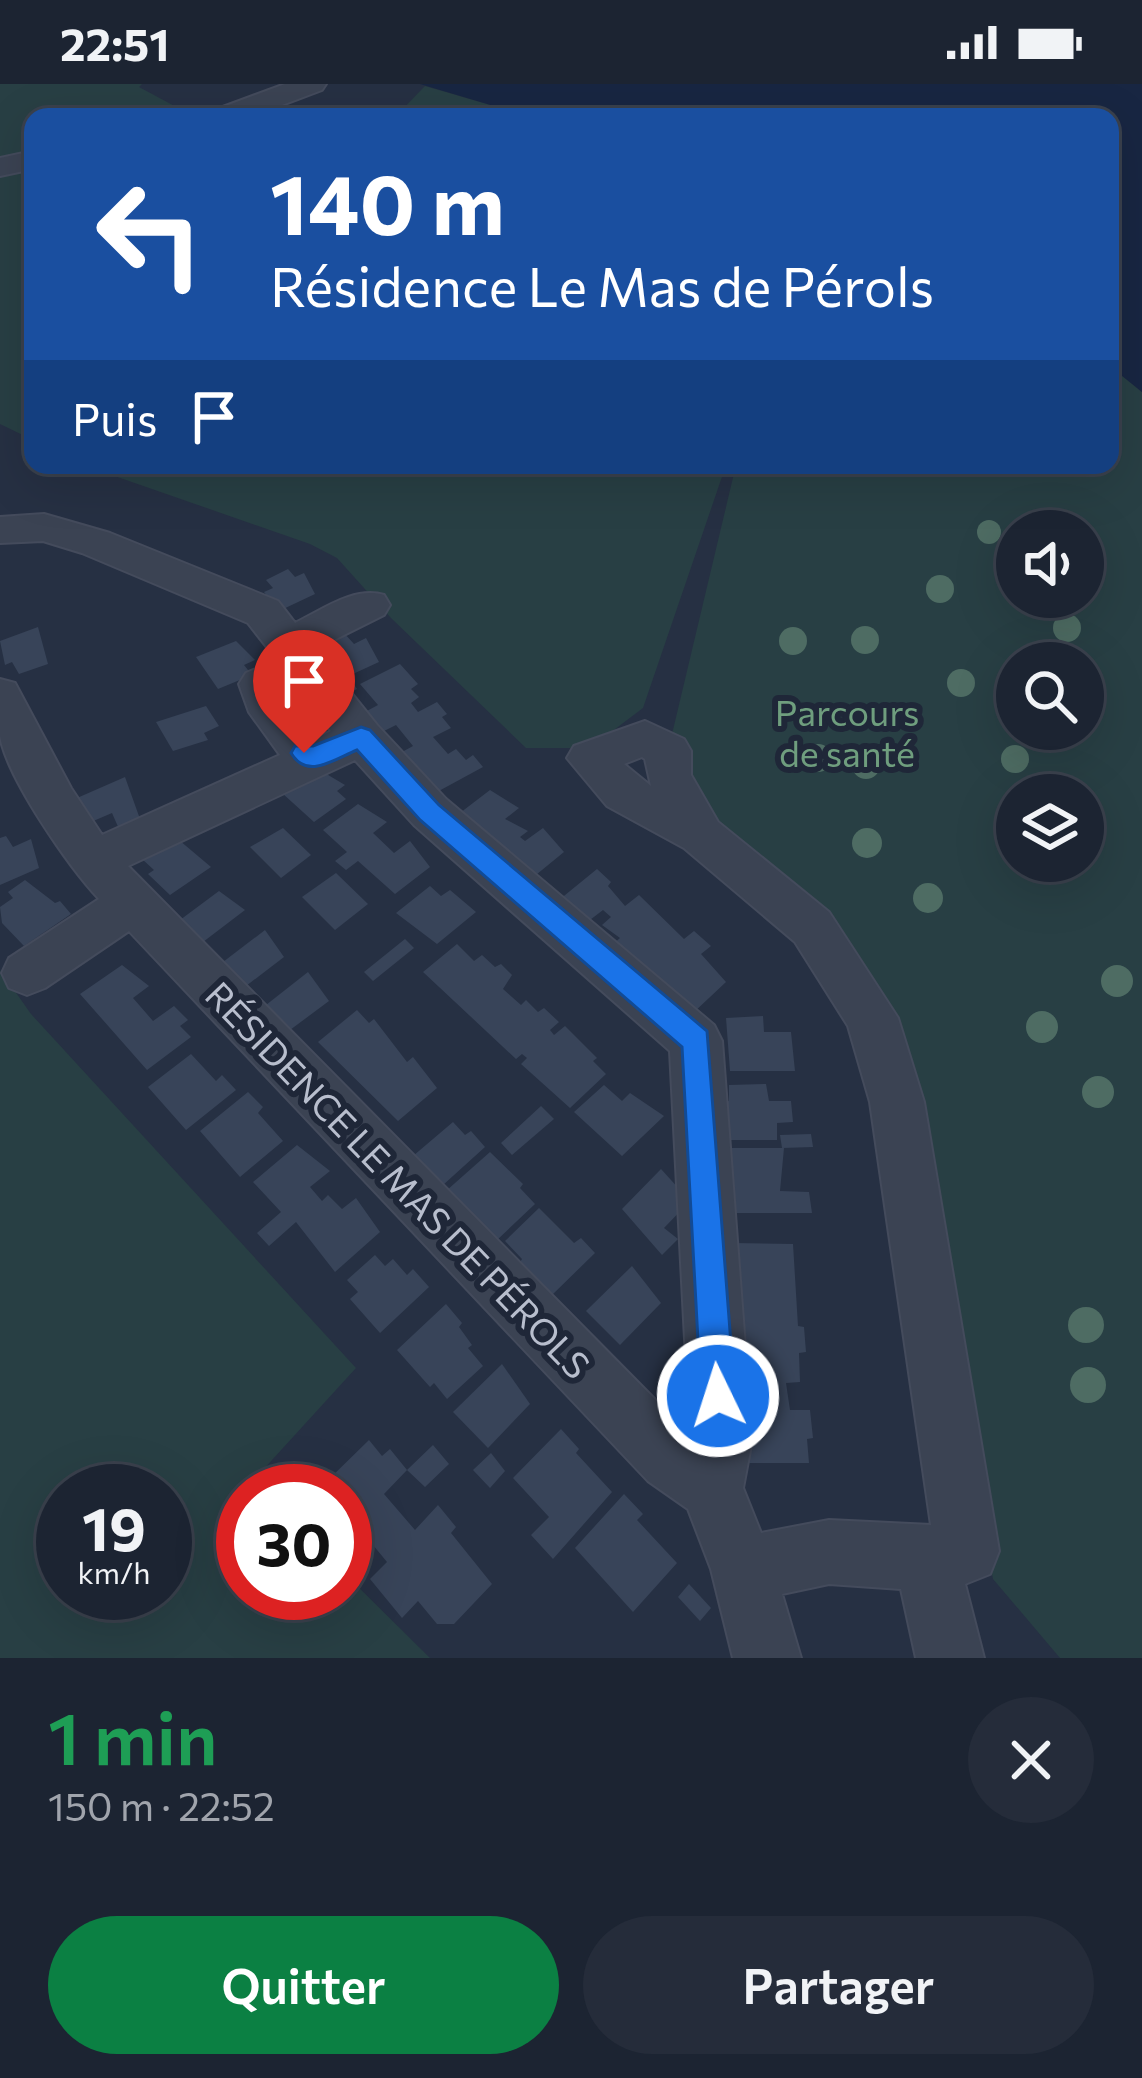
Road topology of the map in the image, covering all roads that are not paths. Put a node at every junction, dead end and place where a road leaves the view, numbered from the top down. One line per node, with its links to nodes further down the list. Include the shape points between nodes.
1 (312, 84): 2 (street)
2 (248, 108)
3 (0, 530): 5 (street, via 44,527 96,543 262,612)
4 (369, 605): 5 (street)
5 (298, 654): 7 (street); 8 (street, via 261,684)
6 (0, 695): 10 (street, RÉSIDENCE LE MAS DE PÉROLS)
7 (361, 737): 8 (street); 13 (street, via 430,812 696,1041 721,1440)
8 (308, 759): 10 (street)
9 (701, 835): 14 (street, via 812,927 872,1018 897,1102 967,1551)
10 (93, 861): 11 (street, RÉSIDENCE LE MAS DE PÉROLS)
11 (131, 903): 12 (street); 13 (street, RÉSIDENCE LE MAS DE PÉROLS, via 670,1459)
12 (27, 973)
13 (712, 1488): 15 (street)
14 (926, 1558): 15 (street, via 830,1552); 17 (street)
15 (742, 1569): 16 (street)
16 (767, 1658)
17 (950, 1658)

